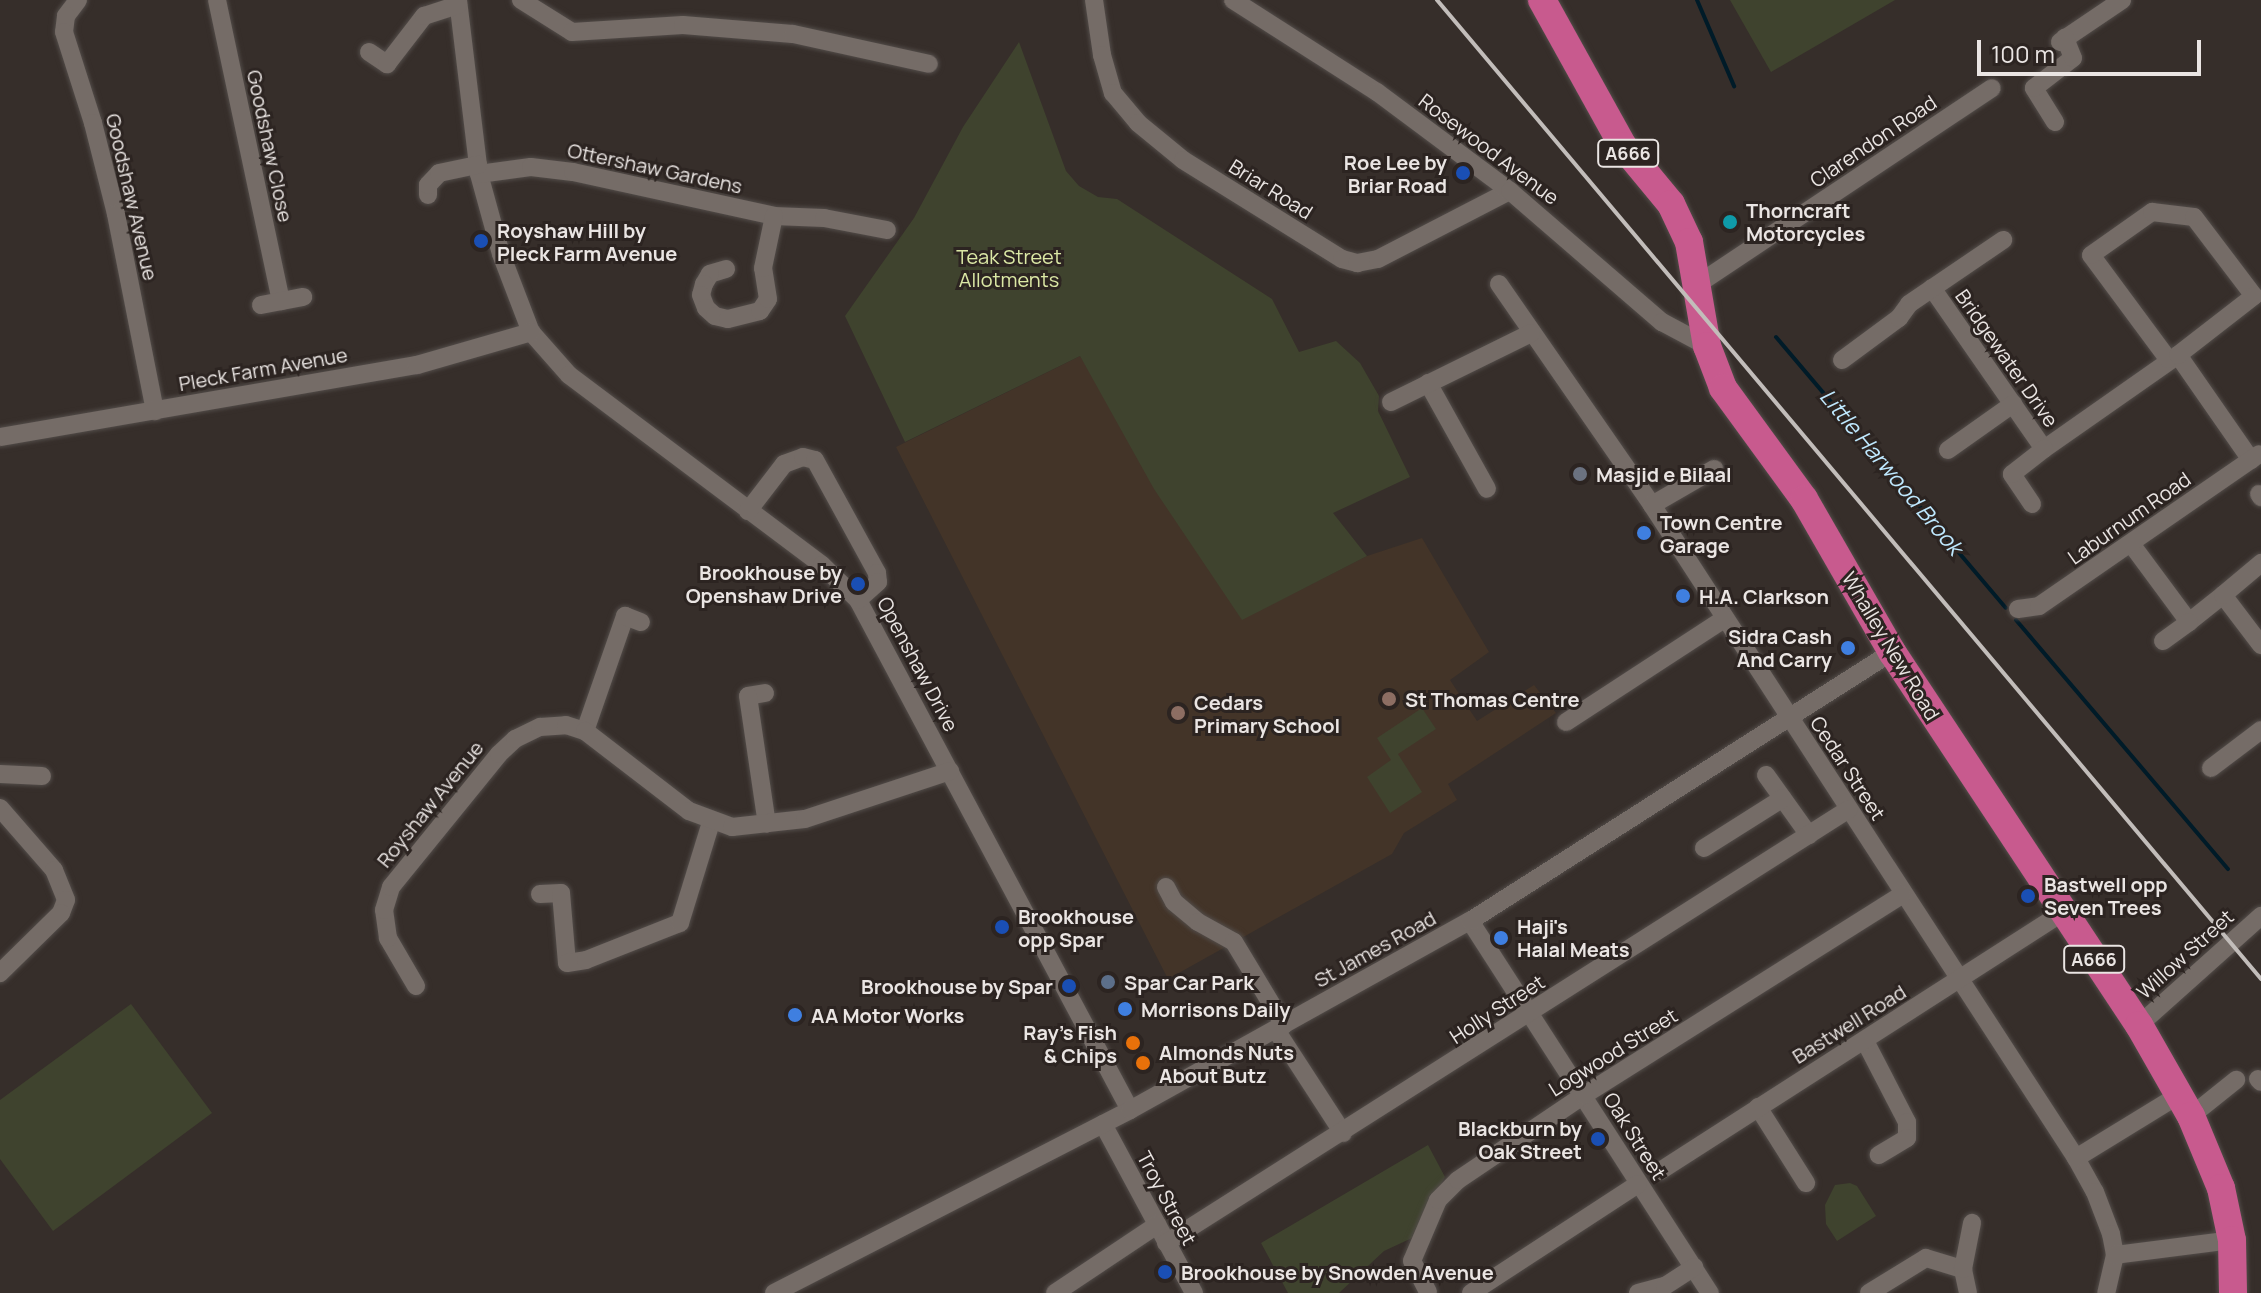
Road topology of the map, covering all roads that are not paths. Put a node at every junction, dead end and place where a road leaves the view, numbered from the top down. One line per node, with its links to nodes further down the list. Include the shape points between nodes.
1 (78, 0): 34 (street, Goodshaw Avenue, via 66,16 64,32 116,214)
2 (217, 0): 24 (street, Goodshaw Close)
3 (521, 0): 10 (street, via 572,32 683,25 793,34)
4 (1094, 0): 14 (street, Briar Road, via 1113,93 1138,123 1183,160 1342,259 1378,259)
5 (1233, 0): 14 (street, Rosewood Avenue, via 1377,92)
6 (1542, 0): 21 (highway, Whalley New Road / A666, via 1623,146 1671,204 1689,242)
7 (2122, 0): 12 (street, via 2063,40 2073,58 2034,88)
8 (458, 3): 9 (street, via 424,16 387,64); 13 (street, Openshaw Drive)
9 (369, 52)
10 (929, 64)
11 (1992, 88): 21 (street, Clarendon Road)
12 (2055, 122)
13 (478, 170): 15 (street, via 439,173 428,185); 16 (street, Ottershaw Gardens, via 531,167 573,172); 26 (street, Openshaw Drive, via 501,254)
14 (1510, 191): 28 (street, Rosewood Avenue, via 1662,322)
15 (428, 195)
16 (774, 216): 17 (street, Ottershaw Gardens, via 824,218); 19 (street, via 763,268 768,299 760,311 728,319 706,308 704,284 710,274)
17 (887, 230)
18 (2003, 240): 22 (street, Bridgewater Drive)
19 (726, 269)
20 (1499, 284): 27 (street, Cedar Street)
21 (1698, 284): 28 (highway, Whalley New Road / A666)
22 (1932, 288): 30 (street, Bridgewater Drive); 33 (street, Bridgewater Drive)
23 (303, 297): 24 (street)
24 (281, 301): 25 (street)
25 (261, 305)
26 (531, 332): 34 (street, Pleck Farm Avenue, via 417,365); 43 (street, Openshaw Drive, via 569,375)
27 (1531, 333): 31 (street); 42 (street, Cedar Street)
28 (1707, 346): 54 (highway, Whalley New Road / A666, via 1723,388 1804,499)
29 (2173, 357): 29 (street, via 2254,296 2194,217 2152,212 2091,255); 36 (street, Bridgewater Drive); 38 (street)
30 (1842, 360)
31 (1428, 383): 32 (street); 40 (street)
32 (1391, 402)
33 (2013, 404): 36 (street, Bridgewater Drive); 37 (street)
34 (155, 411): 35 (street, Pleck Farm Avenue)
35 (0, 437)
36 (2044, 449): 41 (street, via 2012,474)
37 (1948, 450)
38 (2256, 456): 44 (street, Laburnum Road)
39 (1714, 469): 42 (street)
40 (1487, 489)
41 (2032, 504)
42 (1652, 505): 49 (street, Cedar Street)
43 (748, 511): 47 (street, Openshaw Drive, via 822,565); 47 (street, via 784,464 803,457 815,460 877,573 878,582)
44 (2132, 545): 48 (street, Laburnum Road, via 2039,606); 51 (street)
45 (2261, 563): 46 (street)
46 (2223, 595): 51 (street); 53 (street)
47 (858, 600): 61 (street, Openshaw Drive)
48 (2018, 609)
49 (1724, 619): 56 (street, Cedar Street); 57 (street)
50 (641, 622): 59 (street, via 625,616)
51 (2189, 622): 52 (street)
52 (2163, 641)
53 (2261, 645)
54 (1892, 652): 56 (street, St James Road); 75 (highway, Whalley New Road / A666)
55 (765, 693): 69 (street, via 748,696)
56 (1788, 715): 67 (street, Cedar Street); 77 (street, St James Road)
57 (1566, 722)
58 (2261, 730): 60 (street)
59 (585, 731): 68 (street); 80 (street, Royshaw Avenue, via 566,725 540,727 515,739 391,887 385,904 388,938)
60 (2211, 768)
61 (950, 771): 69 (street, via 805,819); 89 (street, Openshaw Drive)
62 (0, 774): 64 (street)
63 (1766, 775): 65 (street)
64 (42, 776)
65 (1783, 798): 70 (street); 71 (street)
66 (0, 808): 78 (street, via 54,870 66,900 61,913)
67 (1849, 809): 70 (street, Holly Street); 74 (street, Cedar Street)
68 (711, 822): 69 (street, via 732,827); 73 (street, via 680,923 567,963 561,893)
69 (767, 824)
70 (1809, 835): 81 (street, Holly Street)
71 (1704, 848)
72 (1166, 887): 83 (street, via 1174,902 1198,922 1234,942)
73 (540, 894)
74 (1902, 895): 79 (street, Cedar Street); 86 (street, Logwood Street)
75 (2062, 913): 79 (street, Bastwell Road); 82 (highway, Whalley New Road / A666)
76 (2261, 916): 82 (street, Willow Street)
77 (1470, 921): 81 (street, Oak Street); 83 (street, St James Road)
78 (0, 973)
79 (1961, 981): 84 (street, Bastwell Road); 93 (street, Cedar Street)
80 (416, 986)
81 (1529, 1014): 86 (street, Oak Street); 91 (street, Holly Street)
82 (2139, 1025): 87 (highway, Whalley New Road / A666)
83 (1280, 1028): 89 (street, St James Road); 91 (street)
84 (1865, 1041): 88 (street, Bastwell Road); 92 (street, via 1907,1122 1907,1138)
85 (2236, 1080): 87 (street)
86 (1584, 1095): 96 (street, Oak Street); 104 (street, Logwood Street, via 1458,1180 1438,1200 1412,1261)
87 (2184, 1106): 93 (street); 99 (highway, Whalley New Road / A666, via 2221,1188)
88 (1758, 1107): 94 (street, Bastwell Road); 95 (street)
89 (1130, 1110): 90 (street, St James Road)
90 (1103, 1124): 98 (street, Troy Street); 105 (street, St James Road)
91 (1343, 1133): 100 (street, Holly Street)
92 (1879, 1155)
93 (2076, 1158): 101 (street, Cedar Street, via 2095,1192)
94 (1660, 1171)
95 (1806, 1183)
96 (1638, 1184): 102 (street, Oak Street); 108 (street)
97 (1972, 1223): 103 (street)
98 (1157, 1225): 100 (street, Troy Street); 106 (street)
99 (2232, 1240): 101 (street); 114 (highway, Whalley New Road / A666)
100 (1166, 1243): 107 (street, Troy Street)
101 (2115, 1255): 113 (street)
102 (1694, 1267): 109 (street, via 1665,1286); 110 (street, Oak Street)
103 (1963, 1269): 111 (street, via 1926,1258); 112 (street)
104 (1428, 1292)
105 (774, 1293)
106 (1055, 1293)
107 (1194, 1293)
108 (1471, 1293)
109 (1638, 1293)
110 (1710, 1293)
111 (1869, 1293)
112 (1968, 1293)
113 (2106, 1293)
114 (2233, 1293)

